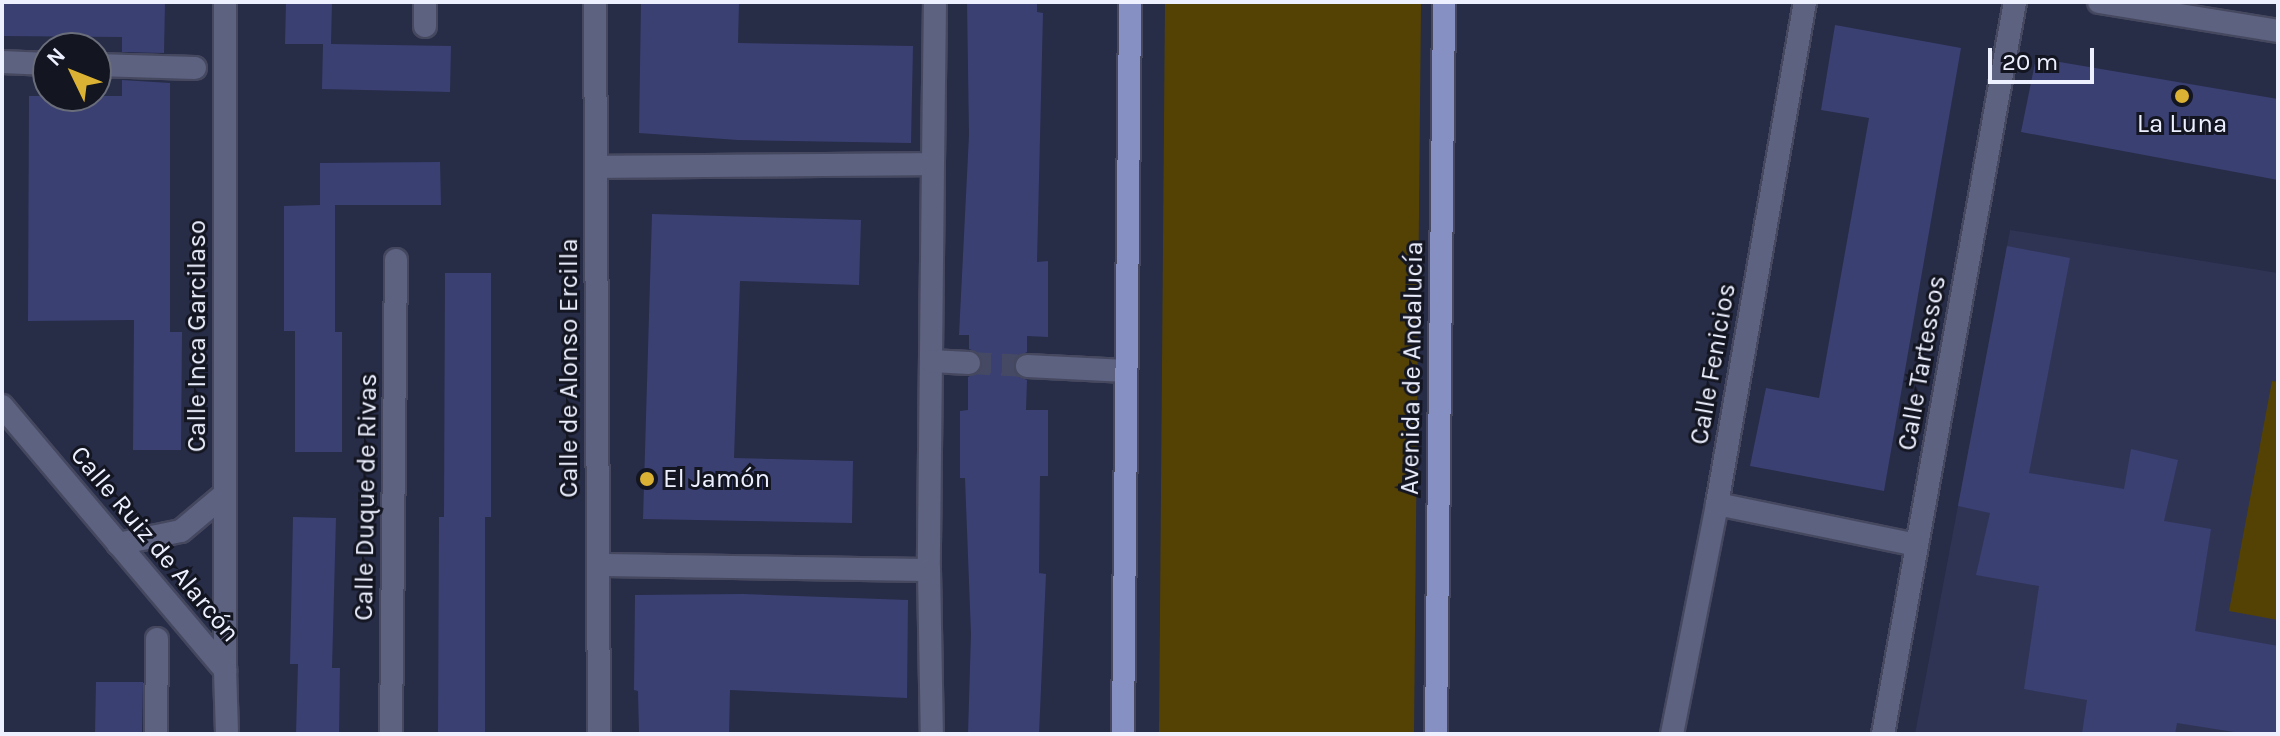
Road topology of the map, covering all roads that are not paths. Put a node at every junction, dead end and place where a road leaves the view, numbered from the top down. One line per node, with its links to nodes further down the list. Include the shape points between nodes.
1 (225, 2): 24 (street, Calle Inca Garcilaso)
2 (425, 2): 10 (street)
3 (595, 2): 17 (street, Calle de Alonso Ercilla)
4 (935, 2): 16 (street)
5 (1130, 2): 22 (main road)
6 (1444, 2): 38 (main road, Avenida de Andalucía)
7 (1805, 2): 25 (street, Calle Fenicios)
8 (2015, 2): 27 (street, Calle Tartessos)
9 (2099, 2): 11 (street)
10 (425, 26)
11 (2278, 31)
12 (2, 62): 13 (street)
13 (32, 63)
14 (112, 65): 15 (street)
15 (195, 68)
16 (933, 164): 17 (street); 19 (street)
17 (596, 167): 28 (street, Calle de Alonso Ercilla)
18 (396, 260): 34 (street, Calle Duque de Rivas)
19 (931, 361): 20 (street); 29 (street)
20 (969, 363)
21 (1027, 366): 22 (street)
22 (1126, 371): 37 (main road)
23 (2, 406): 26 (street, Calle Ruiz de Alarcón)
24 (225, 494): 26 (street, via 181,531); 31 (street, Calle Inca Garcilaso)
25 (1717, 504): 27 (street); 39 (street, Calle Fenicios)
26 (118, 544): 31 (street, Calle Ruiz de Alarcón)
27 (1917, 545): 40 (street, Calle Tartessos)
28 (599, 565): 29 (street); 35 (street, Calle de Alonso Ercilla)
29 (929, 570): 36 (street)
30 (157, 639): 32 (street)
31 (225, 670): 33 (street, Calle Ruiz de Alarcón)
32 (156, 734)
33 (227, 734)
34 (391, 734)
35 (599, 734)
36 (932, 734)
37 (1123, 734)
38 (1436, 734)
39 (1672, 734)
40 (1883, 734)

